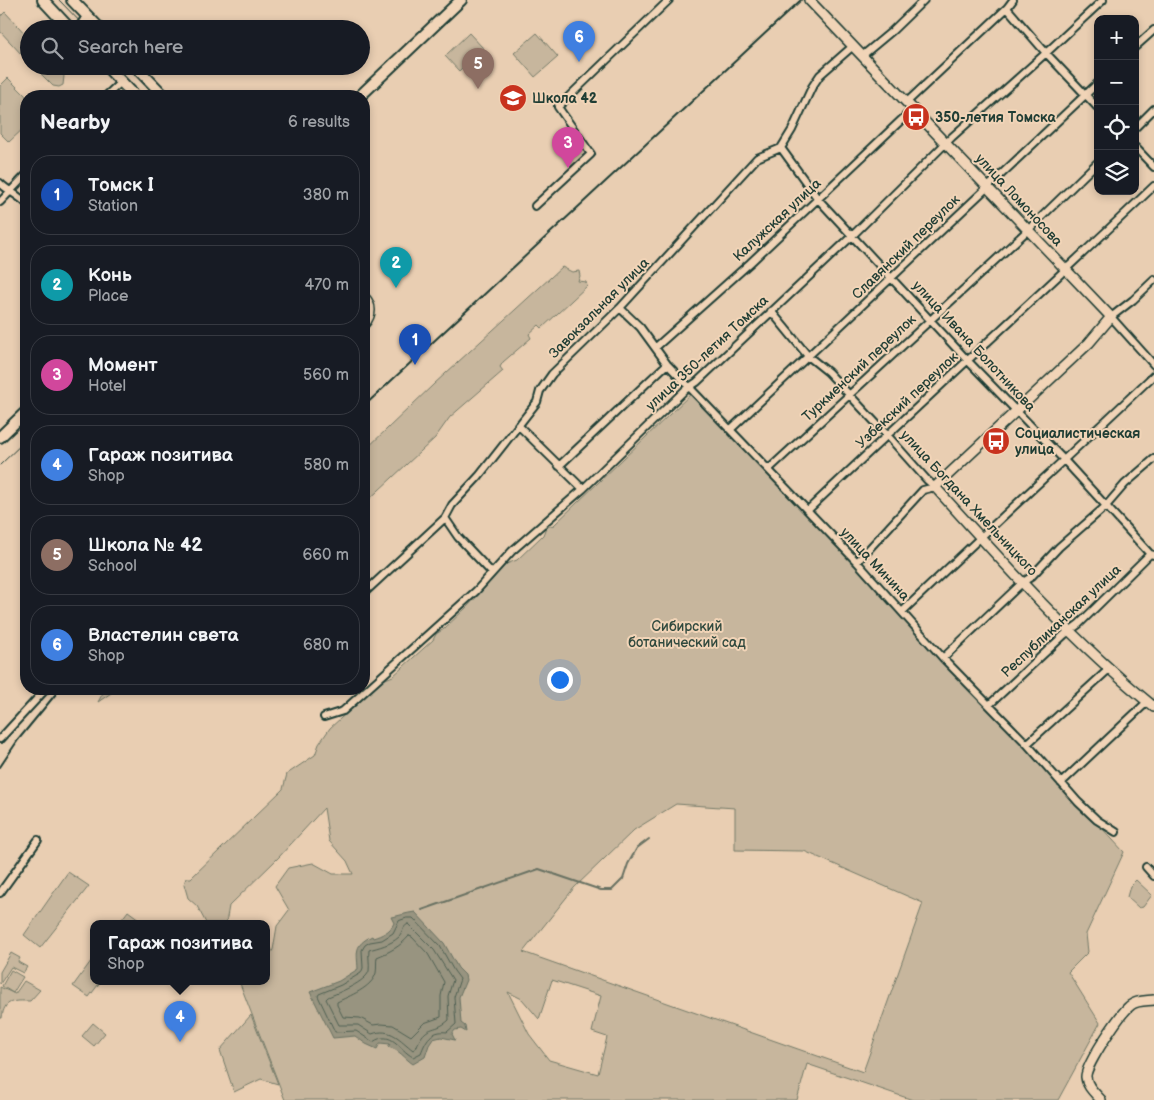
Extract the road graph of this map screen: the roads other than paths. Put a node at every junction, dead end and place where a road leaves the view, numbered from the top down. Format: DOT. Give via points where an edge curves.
graph roads {
  1 [pos="72,0"];
  2 [pos="461,0"];
  3 [pos="669,0"];
  4 [pos="809,0"];
  5 [pos="924,0"];
  6 [pos="1013,0"];
  7 [pos="1103,0"];
  8 [pos="49,2"];
  9 [pos="1007,8"];
  10 [pos="88,17"];
  11 [pos="63,20"];
  12 [pos="86,20"];
  13 [pos="91,20"];
  14 [pos="1154,30"];
  15 [pos="1139,43"];
  16 [pos="853,46"];
  17 [pos="1046,53"];
  18 [pos="862,56"];
  19 [pos="114,75"];
  20 [pos="144,75"];
  21 [pos="121,82"];
  22 [pos="1094,87"];
  23 [pos="112,90"];
  24 [pos="129,90"];
  25 [pos="158,90"];
  26 [pos="366,90"];
  27 [pos="1085,95"];
  28 [pos="910,105"];
  29 [pos="1095,105"];
  30 [pos="1154,109"];
  31 [pos="1139,124"];
  32 [pos="946,143"];
  33 [pos="781,148"];
  34 [pos="1138,150"];
  35 [pos="1094,166"];
  36 [pos="1154,167"];
  37 [pos="20,182"];
  38 [pos="0,183"];
  39 [pos="987,186"];
  40 [pos="1154,186"];
  41 [pos="10,192"];
  42 [pos="20,196"];
  43 [pos="818,199"];
  44 [pos="0,202"];
  45 [pos="535,206"];
  46 [pos="1028,230"];
  47 [pos="852,236"];
  48 [pos="1066,270"];
  49 [pos="892,277"];
  50 [pos="1154,280"];
  51 [pos="620,308"];
  52 [pos="771,311"];
  53 [pos="1111,317"];
  54 [pos="931,319"];
  55 [pos="656,347"];
  56 [pos="808,356"];
  57 [pos="968,361"];
  58 [pos="668,364"];
  59 [pos="1154,365"];
  60 [pos="1154,375"];
  61 [pos="690,386"];
  62 [pos="849,395"];
  63 [pos="1016,410"];
  64 [pos="20,418"];
  65 [pos="518,425"];
  66 [pos="731,429"];
  67 [pos="887,435"];
  68 [pos="0,437"];
  69 [pos="1154,459"];
  70 [pos="1064,460"];
  71 [pos="560,466"];
  72 [pos="769,469"];
  73 [pos="935,487"];
  74 [pos="583,489"];
  75 [pos="1106,506"];
  76 [pos="808,510"];
  77 [pos="445,518"];
  78 [pos="979,537"];
  79 [pos="1152,555"];
  80 [pos="857,562"];
  81 [pos="492,573"];
  82 [pos="1023,582"];
  83 [pos="370,587"];
  84 [pos="902,612"];
  85 [pos="1069,631"];
  86 [pos="943,658"];
  87 [pos="1109,669"];
  88 [pos="370,686"];
  89 [pos="40,695"];
  90 [pos="360,695"];
  91 [pos="1151,704"];
  92 [pos="989,705"];
  93 [pos="324,717"];
  94 [pos="0,739"];
  95 [pos="1027,744"];
  96 [pos="1061,783"];
  97 [pos="1116,832"];
  98 [pos="38,840"];
  99 [pos="1146,868"];
  100 [pos="1154,876"];
  101 [pos="0,893"];
  102 [pos="1154,1000"];
  103 [pos="1101,1100"];
  1 -- 10 [label="main road"];
  2 -- 26 [label="main road"];
  3 -- 45 [label="street" via="558,107 591,154"];
  4 -- 16 [label="street, улица Ломоносова"];
  5 -- 18 [label="street"];
  6 -- 9 [label="street, Калужская улица"];
  7 -- 17 [label="street, улица 350-летия Томска"];
  8 -- 11 [label="main road"];
  9 -- 17 [label="street"];
  9 -- 28 [label="street, Калужская улица"];
  10 -- 12 [label="main road"];
  10 -- 13 [label="main road"];
  14 -- 15 [label="street"];
  16 -- 18 [label="street, улица Ломоносова"];
  16 -- 33 [label="street" via="820,75"];
  17 -- 27 [label="street"];
  17 -- 32 [label="street, улица 350-летия Томска"];
  18 -- 28 [label="street, улица Ломоносова"];
  19 -- 21 [label="main road"];
  20 -- 25 [label="main road"];
  21 -- 23 [label="street"];
  21 -- 24 [label="main road"];
  22 -- 27 [label="street, Славянский переулок"];
  27 -- 29 [label="street"];
  27 -- 39 [label="street, Славянский переулок"];
  28 -- 32 [label="street, улица Ломоносова"];
  28 -- 43 [label="street, Калужская улица"];
  30 -- 31 [label="street"];
  32 -- 39 [label="street, улица Ломоносова"];
  32 -- 47 [label="street, улица 350-летия Томска"];
  33 -- 43 [label="street, улица Ивана Болотникова"];
  33 -- 51 [label="street, Завокзальная улица" via="757,158"];
  34 -- 36 [label="street"];
  35 -- 46 [label="street, Туркменский переулок"];
  37 -- 41 [label="street"];
  38 -- 41 [label="street"];
  39 -- 46 [label="street, улица Ломоносова"];
  39 -- 49 [label="street, Славянский переулок"];
  40 -- 48 [label="street, Узбекский переулок"];
  41 -- 42 [label="street"];
  41 -- 44 [label="street"];
  43 -- 47 [label="street, улица Ивана Болотникова"];
  43 -- 55 [label="street, Калужская улица"];
  46 -- 48 [label="street, улица Ломоносова"];
  46 -- 54 [label="street, Туркменский переулок"];
  47 -- 49 [label="street, улица Ивана Болотникова"];
  47 -- 52 [label="street, улица 350-летия Томска"];
  48 -- 53 [label="street, улица Ломоносова"];
  48 -- 57 [label="street, Узбекский переулок"];
  49 -- 54 [label="street, улица Ивана Болотникова"];
  49 -- 56 [label="street, Славянский переулок"];
  50 -- 53 [label="street"];
  51 -- 55 [label="street, улица Минина"];
  51 -- 65 [label="street, Завокзальная улица" via="552,374 540,391 537,402"];
  52 -- 56 [label="street, улица Богдана Хмельницкого"];
  52 -- 61 [label="street, улица 350-летия Томска"];
  53 -- 59 [label="street, улица Ломоносова"];
  53 -- 63 [label="street" via="1089,343"];
  54 -- 57 [label="street, улица Ивана Болотникова"];
  54 -- 62 [label="street, Туркменский переулок"];
  55 -- 58 [label="street, улица Минина"];
  56 -- 62 [label="street, улица Богдана Хмельницкого"];
  56 -- 66 [label="street, Славянский переулок"];
  57 -- 63 [label="street, улица Ивана Болотникова"];
  57 -- 67 [label="street, Узбекский переулок"];
  58 -- 61 [label="street, улица Минина"];
  58 -- 71 [label="street"];
  60 -- 70 [label="street"];
  61 -- 66 [label="street, улица Минина"];
  61 -- 74 [label="street, улица 350-летия Томска"];
  62 -- 67 [label="street, улица Богдана Хмельницкого"];
  62 -- 72 [label="street, Туркменский переулок"];
  63 -- 70 [label="street, улица Ивана Болотникова"];
  63 -- 73 [label="street"];
  64 -- 68 [label="main road"];
  65 -- 71 [label="street"];
  65 -- 77 [label="street, Завокзальная улица" via="452,505"];
  66 -- 72 [label="street, улица Минина"];
  67 -- 73 [label="street, улица Богдана Хмельницкого"];
  67 -- 76 [label="street, Узбекский переулок"];
  69 -- 75 [label="street"];
  70 -- 75 [label="street, улица Ивана Болотникова"];
  70 -- 78 [label="street"];
  71 -- 74 [label="street"];
  72 -- 76 [label="street, улица Минина"];
  73 -- 78 [label="street, улица Богдана Хмельницкого"];
  73 -- 80 [label="street" via="923,490"];
  74 -- 81 [label="street, улица 350-летия Томска" via="512,551"];
  75 -- 79 [label="street, улица Ивана Болотникова"];
  75 -- 82 [label="street"];
  76 -- 80 [label="street, улица Минина"];
  77 -- 81 [label="street"];
  77 -- 83 [label="street, Завокзальная улица"];
  78 -- 82 [label="street, улица Богдана Хмельницкого"];
  78 -- 84 [label="street"];
  79 -- 85 [label="street, Республиканская улица"];
  80 -- 84 [label="street, улица Минина"];
  81 -- 88 [label="street, улица 350-летия Томска"];
  82 -- 85 [label="street, улица Богдана Хмельницкого"];
  82 -- 86 [label="street"];
  84 -- 86 [label="street, улица Минина"];
  85 -- 87 [label="street, улица Богдана Хмельницкого"];
  85 -- 92 [label="street, Республиканская улица"];
  86 -- 92 [label="street, улица Минина"];
  87 -- 91 [label="street, улица Богдана Хмельницкого"];
  87 -- 95 [label="street"];
  89 -- 94 [label="street"];
  90 -- 93 [label="street, улица 350-летия Томска" via="342,711"];
  91 -- 96 [label="street"];
  92 -- 95 [label="street, улица Минина"];
  95 -- 96 [label="street, улица Минина"];
  96 -- 97 [label="street, улица Минина" via="1097,820"];
  98 -- 101 [label="street"];
  99 -- 100 [label="street"];
  102 -- 103 [label="street" via="1130,1006 1089,1065 1086,1081"];
}
